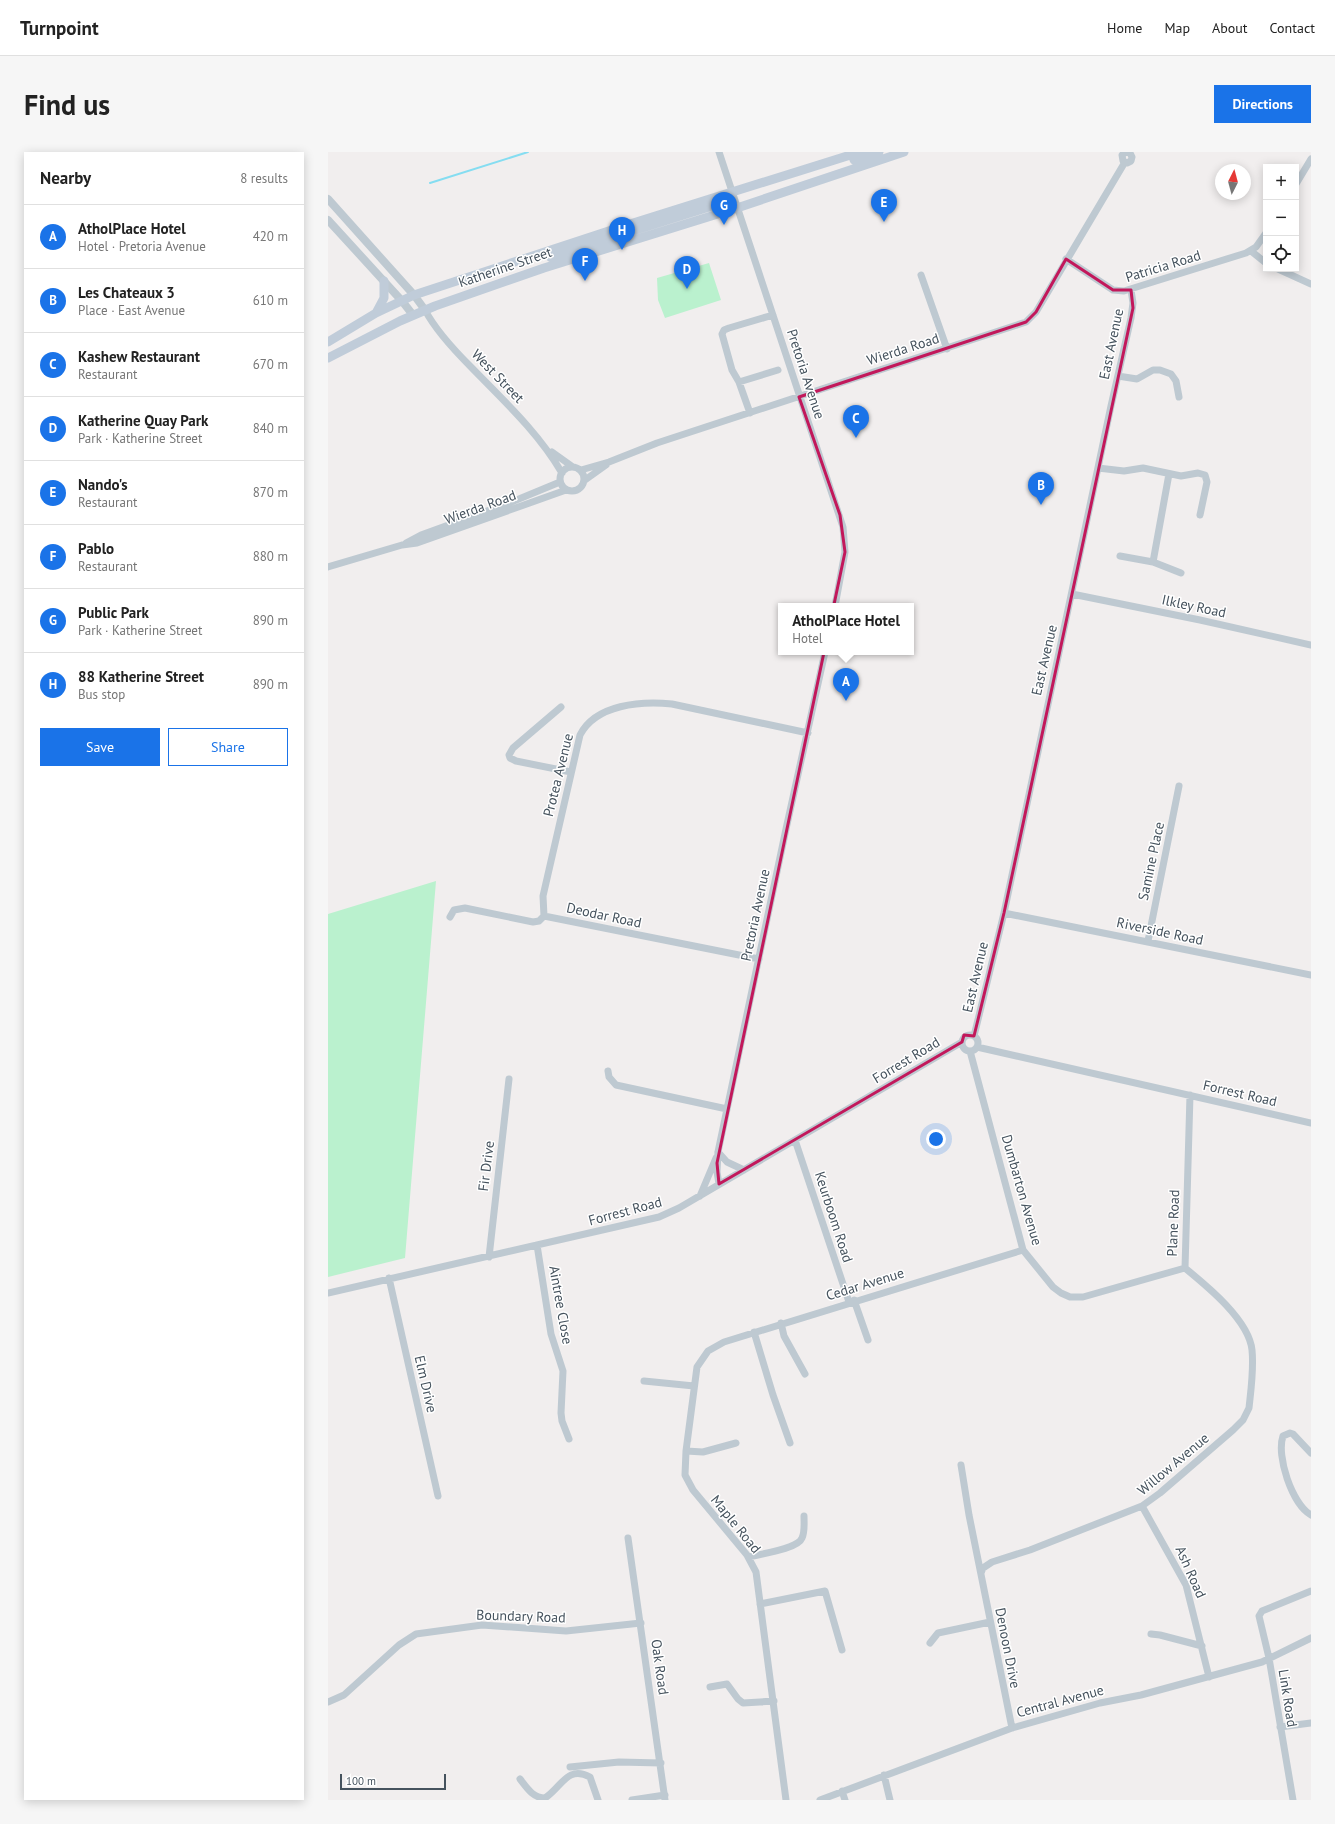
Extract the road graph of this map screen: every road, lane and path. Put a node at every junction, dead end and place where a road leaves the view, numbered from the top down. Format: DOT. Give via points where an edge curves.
graph roads {
  1 [pos="719,152"];
  2 [pos="860,152"];
  3 [pos="879,152"];
  4 [pos="904,152"];
  5 [pos="1129,153"];
  6 [pos="1311,159"];
  7 [pos="1299,179"];
  8 [pos="732,193"];
  9 [pos="328,199"];
  10 [pos="737,208"];
  11 [pos="328,220"];
  12 [pos="1264,236"];
  13 [pos="1251,251"];
  14 [pos="1066,259"];
  15 [pos="1263,261"];
  16 [pos="1285,272"];
  17 [pos="921,275"];
  18 [pos="384,281"];
  19 [pos="1311,284"];
  20 [pos="1131,290"];
  21 [pos="414,296"];
  22 [pos="402,301"];
  23 [pos="425,310"];
  24 [pos="376,313"];
  25 [pos="413,315"];
  26 [pos="773,315"];
  27 [pos="431,321"];
  28 [pos="328,342"];
  29 [pos="947,349"];
  30 [pos="328,358"];
  31 [pos="778,370"];
  32 [pos="1118,376"];
  33 [pos="739,382"];
  34 [pos="799,397"];
  35 [pos="1179,397"];
  36 [pos="750,413"];
  37 [pos="548,449"];
  38 [pos="609,462"];
  39 [pos="573,467"];
  40 [pos="1098,468"];
  41 [pos="580,470"];
  42 [pos="562,472"];
  43 [pos="1169,474"];
  44 [pos="585,480"];
  45 [pos="560,482"];
  46 [pos="566,490"];
  47 [pos="1200,515"];
  48 [pos="482,516"];
  49 [pos="1120,556"];
  50 [pos="1153,562"];
  51 [pos="328,567"];
  52 [pos="1181,573"];
  53 [pos="1072,594"];
  54 [pos="836,603"];
  55 [pos="1311,645"];
  56 [pos="824,655"];
  57 [pos="561,707"];
  58 [pos="808,733"];
  59 [pos="571,772"];
  60 [pos="1179,786"];
  61 [pos="1004,913"];
  62 [pos="544,916"];
  63 [pos="450,917"];
  64 [pos="1148,941"];
  65 [pos="758,959"];
  66 [pos="1311,975"];
  67 [pos="974,1036"];
  68 [pos="962,1042"];
  69 [pos="973,1049"];
  70 [pos="608,1071"];
  71 [pos="509,1079"];
  72 [pos="1190,1095"];
  73 [pos="727,1109"];
  74 [pos="1311,1123"];
  75 [pos="796,1140"];
  76 [pos="718,1152"];
  77 [pos="744,1170"];
  78 [pos="719,1184"];
  79 [pos="700,1196"];
  80 [pos="537,1245"];
  81 [pos="1023,1250"];
  82 [pos="489,1257"];
  83 [pos="1185,1268"];
  84 [pos="389,1278"];
  85 [pos="328,1293"];
  86 [pos="851,1301"];
  87 [pos="781,1323"];
  88 [pos="754,1332"];
  89 [pos="868,1340"];
  90 [pos="716,1345"];
  91 [pos="1252,1348"];
  92 [pos="805,1374"];
  93 [pos="644,1381"];
  94 [pos="694,1386"];
  95 [pos="569,1439"];
  96 [pos="736,1443"];
  97 [pos="790,1443"];
  98 [pos="686,1451"];
  99 [pos="1311,1453"];
  100 [pos="961,1465"];
  101 [pos="438,1496"];
  102 [pos="1142,1506"];
  103 [pos="1311,1514"];
  104 [pos="804,1516"];
  105 [pos="628,1538"];
  106 [pos="749,1557"];
  107 [pos="981,1572"];
  108 [pos="1311,1591"];
  109 [pos="760,1604"];
  110 [pos="990,1622"];
  111 [pos="641,1623"];
  112 [pos="1151,1634"];
  113 [pos="1311,1638"];
  114 [pos="930,1643"];
  115 [pos="1202,1646"];
  116 [pos="842,1650"];
  117 [pos="1269,1658"];
  118 [pos="1209,1677"];
  119 [pos="710,1687"];
  120 [pos="774,1701"];
  121 [pos="328,1702"];
  122 [pos="1311,1723"];
  123 [pos="1280,1727"];
  124 [pos="1012,1728"];
  125 [pos="661,1763"];
  126 [pos="570,1767"];
  127 [pos="884,1776"];
  128 [pos="520,1779"];
  129 [pos="842,1792"];
  130 [pos="665,1798"];
  131 [pos="598,1800"];
  132 [pos="632,1800"];
  133 [pos="786,1800"];
  134 [pos="820,1800"];
  135 [pos="845,1800"];
  136 [pos="890,1800"];
  137 [pos="1293,1800"];
  1 -- 8 [label="street, Pretoria Avenue"];
  2 -- 8 [label="main road, Katherine Street"];
  3 -- 8 [label="main road" via="757,191"];
  4 -- 10 [label="main road, Katherine Street"];
  5 -- 14 [label="street, Wierda Road" via="1131,161 1125,162"];
  6 -- 7 [label="street"];
  8 -- 10 [label="street, Pretoria Avenue"];
  8 -- 21 [label="main road, Katherine Street"];
  9 -- 21 [label="street, West Street"];
  10 -- 21 [label="main road" via="725,202 452,288"];
  10 -- 23 [label="main road, Katherine Street" via="544,268"];
  10 -- 26 [label="street, Pretoria Avenue"];
  11 -- 18 [label="street"];
  12 -- 13 [label="street"];
  13 -- 15 [label="street"];
  13 -- 20 [label="street, Patricia Road"];
  14 -- 20 [label="street, Patricia Road" via="1113,290"];
  14 -- 29 [label="street, Wierda Road" via="1029,320"];
  16 -- 19 [label="street"];
  17 -- 29 [label="street"];
  18 -- 22 [label="street"];
  18 -- 24 [label="main road" via="384,298"];
  20 -- 32 [label="street, East Avenue" via="1133,308"];
  21 -- 22 [label="main road, Katherine Street"];
  21 -- 23 [label="street, West Street"];
  22 -- 24 [label="main road, Katherine Street"];
  22 -- 25 [label="street"];
  23 -- 25 [label="main road, Katherine Street"];
  23 -- 27 [label="street, West Street"];
  24 -- 28 [label="main road, Katherine Street"];
  25 -- 27 [label="street"];
  25 -- 30 [label="main road, Katherine Street"];
  26 -- 33 [label="street" via="724,330 722,334 732,370"];
  26 -- 34 [label="street, Pretoria Avenue"];
  27 -- 37 [label="street, West Street" via="456,352"];
  29 -- 34 [label="street, Wierda Road"];
  31 -- 33 [label="street"];
  32 -- 35 [label="street" via="1137,379 1145,373 1160,370 1171,374 1176,381"];
  32 -- 40 [label="street, East Avenue"];
  33 -- 36 [label="street"];
  34 -- 36 [label="street, Wierda Road"];
  34 -- 54 [label="street, Pretoria Avenue" via="843,527 845,552"];
  36 -- 38 [label="street, Wierda Road" via="657,443"];
  37 -- 39 [label="street, West Street"];
  37 -- 42 [label="street, West Street"];
  38 -- 41 [label="street, Wierda Road"];
  38 -- 44 [label="street, Wierda Road"];
  39 -- 41 [label="street"];
  39 -- 42 [label="street"];
  40 -- 43 [label="street" via="1124,471 1143,468"];
  40 -- 53 [label="street, East Avenue"];
  41 -- 44 [label="street"];
  42 -- 45 [label="street"];
  43 -- 47 [label="street" via="1205,475 1207,482"];
  43 -- 50 [label="street"];
  44 -- 46 [label="street" via="579,490"];
  45 -- 46 [label="street"];
  45 -- 48 [label="street, Wierda Road"];
  46 -- 48 [label="street, Wierda Road"];
  48 -- 51 [label="street, Wierda Road" via="417,543"];
  49 -- 50 [label="street"];
  50 -- 52 [label="street"];
  53 -- 55 [label="street, Ilkley Road"];
  53 -- 61 [label="street, East Avenue"];
  56 -- 58 [label="street, Pretoria Avenue"];
  57 -- 59 [label="street" via="513,748 509,755 516,761"];
  58 -- 59 [label="street, Protea Avenue" via="672,704 633,704 602,714 586,726 580,735"];
  58 -- 65 [label="street, Pretoria Avenue"];
  59 -- 62 [label="street, Protea Avenue" via="543,896"];
  60 -- 64 [label="street, Samine Place"];
  61 -- 64 [label="street, Riverside Road"];
  61 -- 67 [label="street, East Avenue"];
  62 -- 63 [label="street, Deodar Road" via="539,921 530,921 465,908 454,910"];
  62 -- 65 [label="street, Deodar Road"];
  64 -- 66 [label="street, Riverside Road"];
  65 -- 73 [label="street, Pretoria Avenue"];
  67 -- 68 [label="street" via="965,1036"];
  67 -- 69 [label="street" via="978,1041"];
  68 -- 69 [label="street" via="964,1049"];
  68 -- 75 [label="street, Forrest Road"];
  69 -- 72 [label="street, Forrest Road"];
  69 -- 81 [label="street, Dumbarton Avenue"];
  70 -- 73 [label="street" via="609,1077 616,1084"];
  71 -- 82 [label="street, Fir Drive"];
  72 -- 74 [label="street, Forrest Road"];
  72 -- 83 [label="street, Plane Road"];
  73 -- 76 [label="street, Pretoria Avenue"];
  75 -- 77 [label="street, Forrest Road"];
  75 -- 86 [label="street, Keurboom Road"];
  76 -- 77 [label="street" via="727,1162"];
  76 -- 78 [label="street, Pretoria Avenue"];
  76 -- 79 [label="street"];
  77 -- 78 [label="street, Forrest Road"];
  78 -- 79 [label="street, Forrest Road"];
  79 -- 80 [label="street, Forrest Road" via="679,1208 641,1223"];
  80 -- 82 [label="street, Forrest Road"];
  80 -- 95 [label="street, Aintree Close" via="551,1334 563,1371 561,1413"];
  81 -- 83 [label="street, Dumbarton Avenue" via="1053,1287 1070,1297 1083,1297"];
  81 -- 86 [label="street, Cedar Avenue"];
  82 -- 84 [label="street, Forrest Road"];
  83 -- 91 [label="street, Plane Road" via="1236,1317 1247,1333"];
  84 -- 85 [label="street, Forrest Road"];
  84 -- 101 [label="street, Elm Drive"];
  86 -- 87 [label="street, Cedar Avenue"];
  86 -- 89 [label="street, Keurboom Road"];
  87 -- 88 [label="street, Cedar Avenue"];
  87 -- 92 [label="street" via="784,1336"];
  88 -- 90 [label="street, Cedar Avenue"];
  88 -- 97 [label="street"];
  90 -- 94 [label="street, Maple Road" via="700,1361"];
  91 -- 102 [label="street, Willow Avenue" via="1249,1408 1243,1420"];
  93 -- 94 [label="street"];
  94 -- 98 [label="street, Maple Road"];
  96 -- 98 [label="street" via="702,1452"];
  98 -- 106 [label="street, Maple Road" via="685,1468 689,1485"];
  99 -- 103 [label="street" via="1293,1434 1284,1436 1281,1448 1286,1477 1301,1505"];
  100 -- 107 [label="street, Denoon Drive"];
  102 -- 107 [label="street, Willow Avenue" via="1030,1550 992,1562"];
  102 -- 115 [label="street, Ash Road" via="1186,1585"];
  104 -- 106 [label="street" via="803,1536 798,1543"];
  105 -- 111 [label="street, Oak Road"];
  106 -- 109 [label="street, Maple Road" via="756,1572"];
  107 -- 110 [label="street, Denoon Drive"];
  108 -- 117 [label="street, Link Road" via="1262,1611 1259,1616"];
  109 -- 116 [label="street" via="825,1591"];
  109 -- 120 [label="street, Maple Road"];
  110 -- 114 [label="street" via="938,1633"];
  110 -- 124 [label="street, Denoon Drive"];
  111 -- 121 [label="street, Boundary Road" via="566,1631 482,1626 416,1634 409,1637 344,1695"];
  111 -- 125 [label="street, Oak Road"];
  112 -- 115 [label="street" via="1160,1634"];
  113 -- 117 [label="street, Central Avenue"];
  115 -- 118 [label="street, Ash Road"];
  117 -- 118 [label="street, Central Avenue"];
  117 -- 123 [label="street, Link Road"];
  118 -- 124 [label="street, Central Avenue" via="1100,1703"];
  119 -- 120 [label="street" via="727,1684 738,1699 747,1704"];
  120 -- 133 [label="street, Maple Road"];
  122 -- 123 [label="street"];
  123 -- 137 [label="street, Link Road"];
  124 -- 127 [label="street, Central Avenue"];
  125 -- 126 [label="street" via="618,1762"];
  125 -- 130 [label="street, Oak Road"];
  127 -- 129 [label="street, Central Avenue"];
  127 -- 136 [label="street"];
  128 -- 131 [label="street" via="533,1794 545,1798 568,1775 583,1773 590,1777"];
  129 -- 134 [label="street, Central Avenue"];
  129 -- 135 [label="street"];
  130 -- 132 [label="street"];
}
